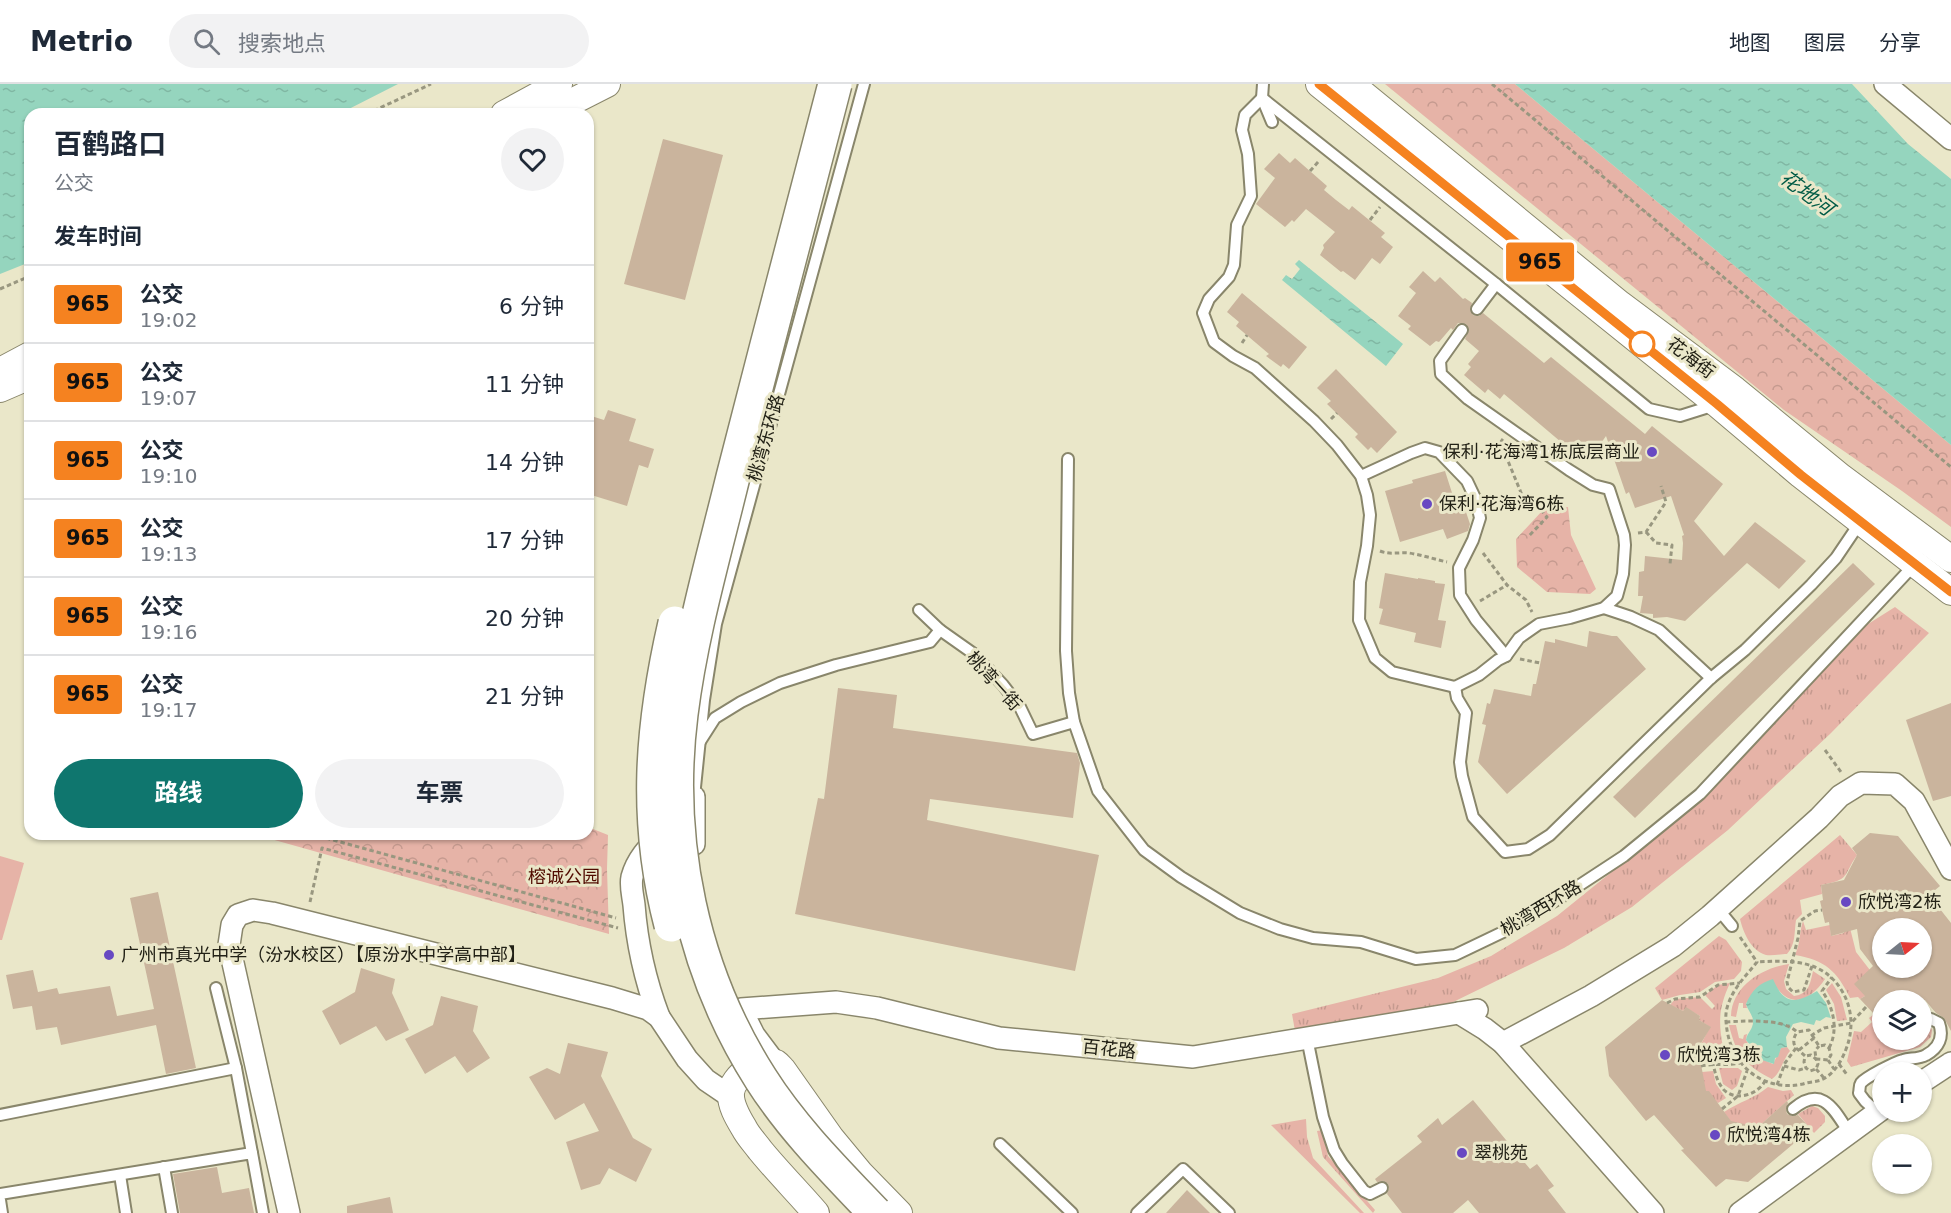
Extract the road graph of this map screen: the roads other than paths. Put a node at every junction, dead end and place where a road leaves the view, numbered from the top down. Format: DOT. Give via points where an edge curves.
graph roads {
  1 [pos="559,84"];
  2 [pos="607,84"];
  3 [pos="813,84"];
  4 [pos="835,84"];
  5 [pos="864,84"];
  6 [pos="1263,84"];
  7 [pos="1319,84"];
  8 [pos="1351,84"];
  9 [pos="1885,84"];
  10 [pos="1262,98"];
  11 [pos="515,108"];
  12 [pos="560,108"];
  13 [pos="1272,122"];
  14 [pos="1951,139"];
  15 [pos="1496,284"];
  16 [pos="1477,309"];
  17 [pos="1462,330"];
  18 [pos="24,358"];
  19 [pos="0,371"];
  20 [pos="24,379"];
  21 [pos="0,389"];
  22 [pos="1717,404"];
  23 [pos="1068,459"];
  24 [pos="1360,476"];
  25 [pos="1862,521"];
  26 [pos="1951,559"];
  27 [pos="1915,563"];
  28 [pos="1951,592"];
  29 [pos="1604,608"];
  30 [pos="919,610"];
  31 [pos="940,630"];
  32 [pos="1506,656"];
  33 [pos="1711,678"];
  34 [pos="1455,687"];
  35 [pos="1074,722"];
  36 [pos="699,743"];
  37 [pos="694,797"];
  38 [pos="1951,869"];
  39 [pos="633,892"];
  40 [pos="701,904"];
  41 [pos="1718,909"];
  42 [pos="1732,926"];
  43 [pos="216,988"];
  44 [pos="741,1009"];
  45 [pos="659,1017"];
  46 [pos="1935,1021"];
  47 [pos="1307,1038"];
  48 [pos="1503,1043"];
  49 [pos="1899,1062"];
  50 [pos="776,1063"];
  51 [pos="1951,1063"];
  52 [pos="236,1068"];
  53 [pos="1932,1075"];
  54 [pos="1872,1076"];
  55 [pos="1331,1092"];
  56 [pos="1319,1094"];
  57 [pos="731,1096"];
  58 [pos="1872,1105"];
  59 [pos="1793,1109"];
  60 [pos="1872,1111"];
  61 [pos="0,1115"];
  62 [pos="1850,1134"];
  63 [pos="1000,1144"];
  64 [pos="252,1153"];
  65 [pos="164,1167"];
  66 [pos="120,1175"];
  67 [pos="1382,1188"];
  68 [pos="0,1194"];
  69 [pos="0,1200"];
  70 [pos="2,1213"];
  71 [pos="126,1213"];
  72 [pos="172,1213"];
  73 [pos="263,1213"];
  74 [pos="289,1213"];
  75 [pos="816,1213"];
  76 [pos="846,1213"];
  77 [pos="875,1213"];
  78 [pos="899,1213"];
  79 [pos="1072,1213"];
  80 [pos="1137,1213"];
  81 [pos="1229,1213"];
  82 [pos="1653,1213"];
  83 [pos="1740,1213"];
  1 -- 11 [label="street"];
  2 -- 12 [label="street"];
  3 -- 76 [label="main road, bridge" via="679,603 656,723 653,795 660,876 671,924 705,1024 747,1098 772,1132"];
  4 -- 77 [label="main road, bridge" via="689,664 681,716 676,809 688,905 717,995 736,1035 795,1126"];
  5 -- 36 [label="lane, 桃湾东环路" via="716,624"];
  6 -- 10 [label="lane"];
  7 -- 22 [label="street, 花海街"];
  8 -- 26 [label="street, 花海街" via="1620,304"];
  9 -- 14 [label="street"];
  10 -- 13 [label="lane"];
  10 -- 15 [label="lane"];
  10 -- 24 [label="lane" via="1245,115 1242,130 1251,196 1237,225 1234,265 1203,313 1214,342 1255,368 1314,421"];
  15 -- 16 [label="lane"];
  15 -- 22 [label="lane" via="1649,408 1680,416"];
  17 -- 29 [label="lane" via="1440,361 1441,374 1468,399 1569,470 1609,489 1624,535 1623,574 1617,596"];
  18 -- 19 [label="street"];
  20 -- 21 [label="street"];
  22 -- 25 [label="street, 花海街"];
  23 -- 35 [label="lane" via="1066,651"];
  24 -- 32 [label="lane" via="1425,448 1439,452 1467,481 1480,518 1459,568 1460,595"];
  24 -- 34 [label="lane" via="1370,515 1359,620 1375,658 1392,672"];
  25 -- 27 [label="street, 花海街"];
  25 -- 33 [label="lane" via="1811,585"];
  27 -- 28 [label="street, 花海街"];
  27 -- 35 [label="lane, 桃湾西环路" via="1700,794 1624,856 1503,932 1455,955 1416,959 1361,942 1313,938 1280,929 1240,913 1181,877 1143,850 1098,791"];
  29 -- 32 [label="lane" via="1539,624 1519,638"];
  29 -- 33 [label="lane" via="1659,630"];
  30 -- 31 [label="lane, 桃湾一街"];
  31 -- 35 [label="lane, 桃湾一街" via="974,654 1003,686 1020,707 1033,734"];
  31 -- 36 [label="lane" via="930,642 780,683 715,718"];
  32 -- 34 [label="lane"];
  33 -- 34 [label="lane" via="1550,835 1528,849 1505,852 1473,817 1460,762 1466,713"];
  36 -- 37 [label="lane, 桃湾东环路"];
  37 -- 39 [label="street" via="668,830 645,850 632,879"];
  37 -- 40 [label="street" via="694,853"];
  38 -- 41 [label="street" via="1914,801 1895,784 1861,783 1840,796"];
  39 -- 40 [label="street" via="647,868 674,861 689,871"];
  39 -- 45 [label="street" via="648,988"];
  40 -- 44 [label="street" via="721,969"];
  41 -- 42 [label="lane"];
  41 -- 48 [label="street" via="1673,946"];
  43 -- 52 [label="lane"];
  44 -- 47 [label="street, 百花路" via="836,1002 999,1038 1193,1057"];
  44 -- 50 [label="street" via="754,1035"];
  45 -- 57 [label="street" via="706,1080"];
  45 -- 74 [label="street" via="648,1008 612,998 306,921 253,910 238,915 229,945"];
  46 -- 49 [label="lane" via="1942,1031 1941,1041 1926,1055"];
  47 -- 48 [label="street, 百花路" via="1468,1012"];
  47 -- 56 [label="lane"];
  48 -- 82 [label="street"];
  50 -- 57 [label="street" via="752,1066 740,1074"];
  50 -- 78 [label="street" via="831,1138"];
  51 -- 53 [label="street"];
  52 -- 61 [label="lane"];
  52 -- 64 [label="lane"];
  54 -- 58 [label="lane" via="1861,1083 1859,1093"];
  55 -- 56 [label="lane"];
  56 -- 67 [label="lane" via="1323,1117 1342,1164 1364,1191 1370,1194"];
  57 -- 75 [label="street" via="745,1132"];
  59 -- 62 [label="lane" via="1817,1098 1830,1104"];
  60 -- 62 [label="street"];
  62 -- 83 [label="street"];
  63 -- 79 [label="lane"];
  64 -- 65 [label="lane"];
  64 -- 73 [label="lane"];
  65 -- 66 [label="lane"];
  65 -- 72 [label="lane"];
  66 -- 68 [label="lane"];
  66 -- 71 [label="lane"];
  69 -- 70 [label="lane"];
  80 -- 81 [label="lane" via="1183,1169"];
}
